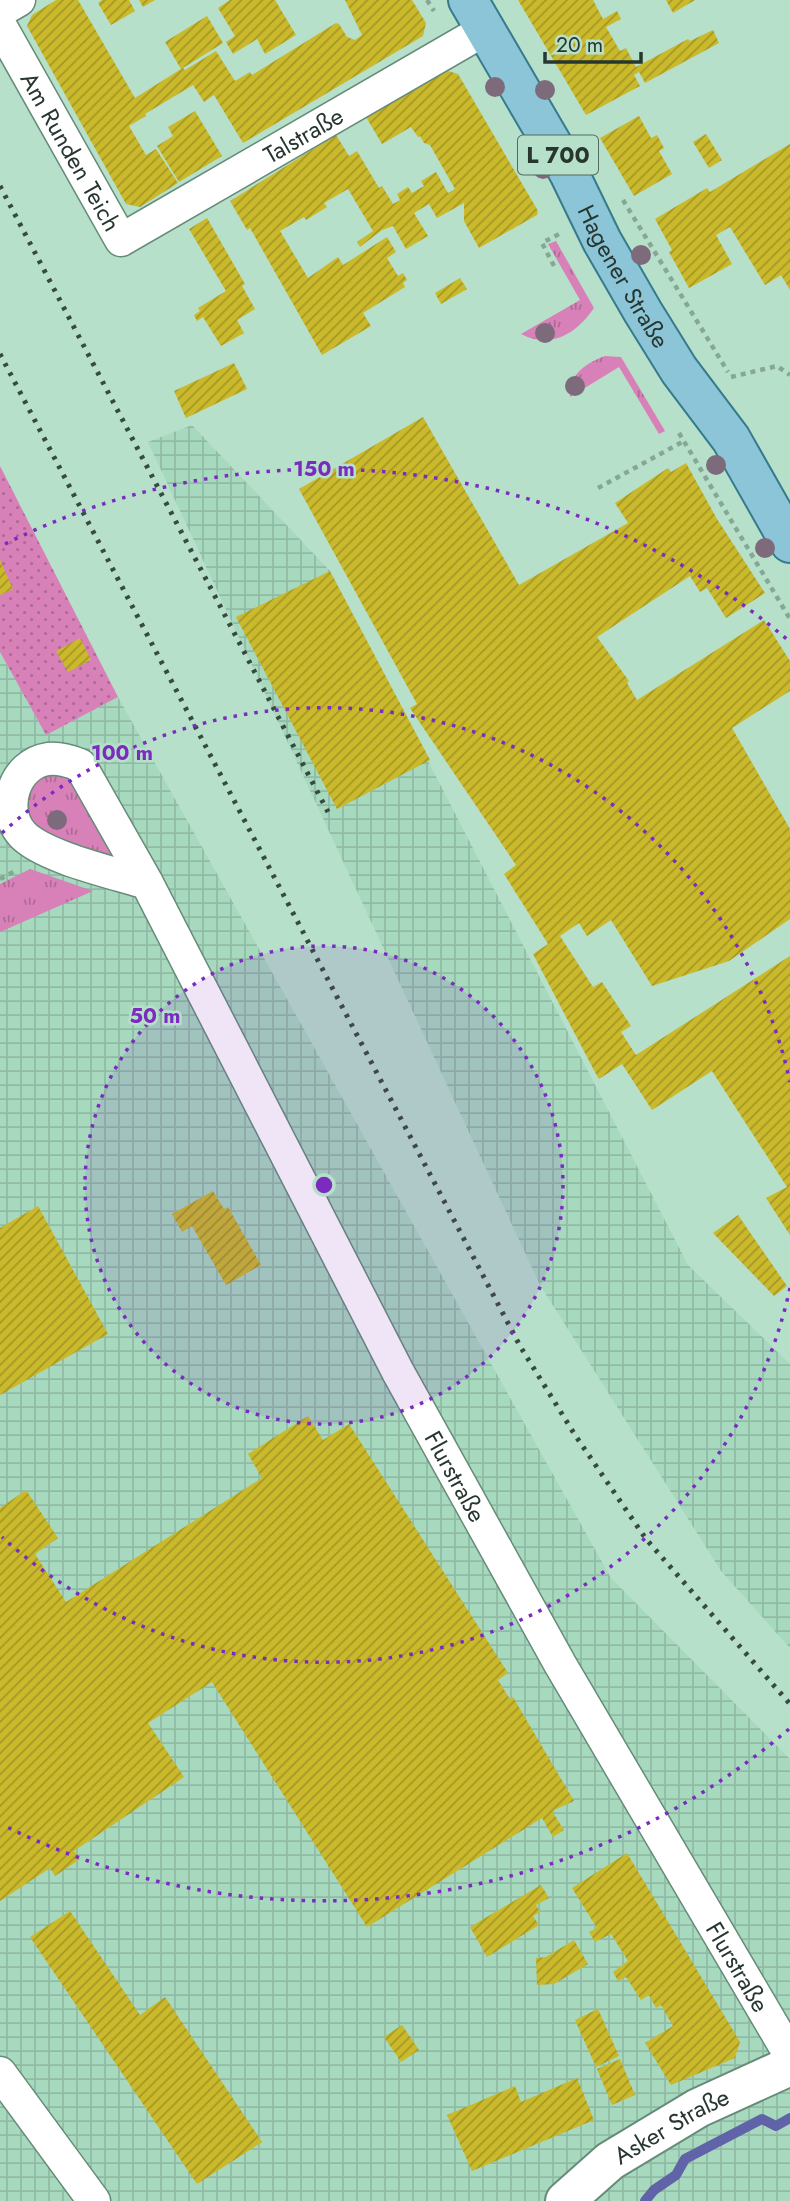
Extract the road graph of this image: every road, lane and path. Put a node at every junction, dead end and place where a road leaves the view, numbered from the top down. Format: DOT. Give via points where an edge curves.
graph roads {
  1 [pos="19,0"];
  2 [pos="0,12"];
  3 [pos="477,15"];
  4 [pos="0,25"];
  5 [pos="619,195"];
  6 [pos="553,237"];
  7 [pos="121,240"];
  8 [pos="554,266"];
  9 [pos="790,375"];
  10 [pos="731,377"];
  11 [pos="737,388"];
  12 [pos="684,441"];
  13 [pos="598,488"];
  14 [pos="790,543"];
  15 [pos="147,883"];
  16 [pos="790,2055"];
  17 [pos="790,2066"];
  18 [pos="0,2073"];
  19 [pos="94,2201"];
  20 [pos="565,2201"];
  1 -- 2 [label="street"];
  3 -- 7 [label="street, Talstraße"];
  3 -- 14 [label="main road, Hagener Straße / L 700" via="643,312 731,439"];
  4 -- 7 [label="street, Am Runden Teich"];
  5 -- 10 [label="path"];
  6 -- 8 [label="path" via="542,243"];
  9 -- 10 [label="path" via="776,366"];
  10 -- 11 [label="path"];
  12 -- 13 [label="path"];
  15 -- 15 [label="street, Flurstraße" via="80,765 47,759 21,774 11,793 12,816 31,842"];
  15 -- 16 [label="street, Flurstraße" via="404,1384 560,1664"];
  17 -- 20 [label="street, Asker Straße" via="698,2108 621,2154"];
  18 -- 19 [label="street"];
}
